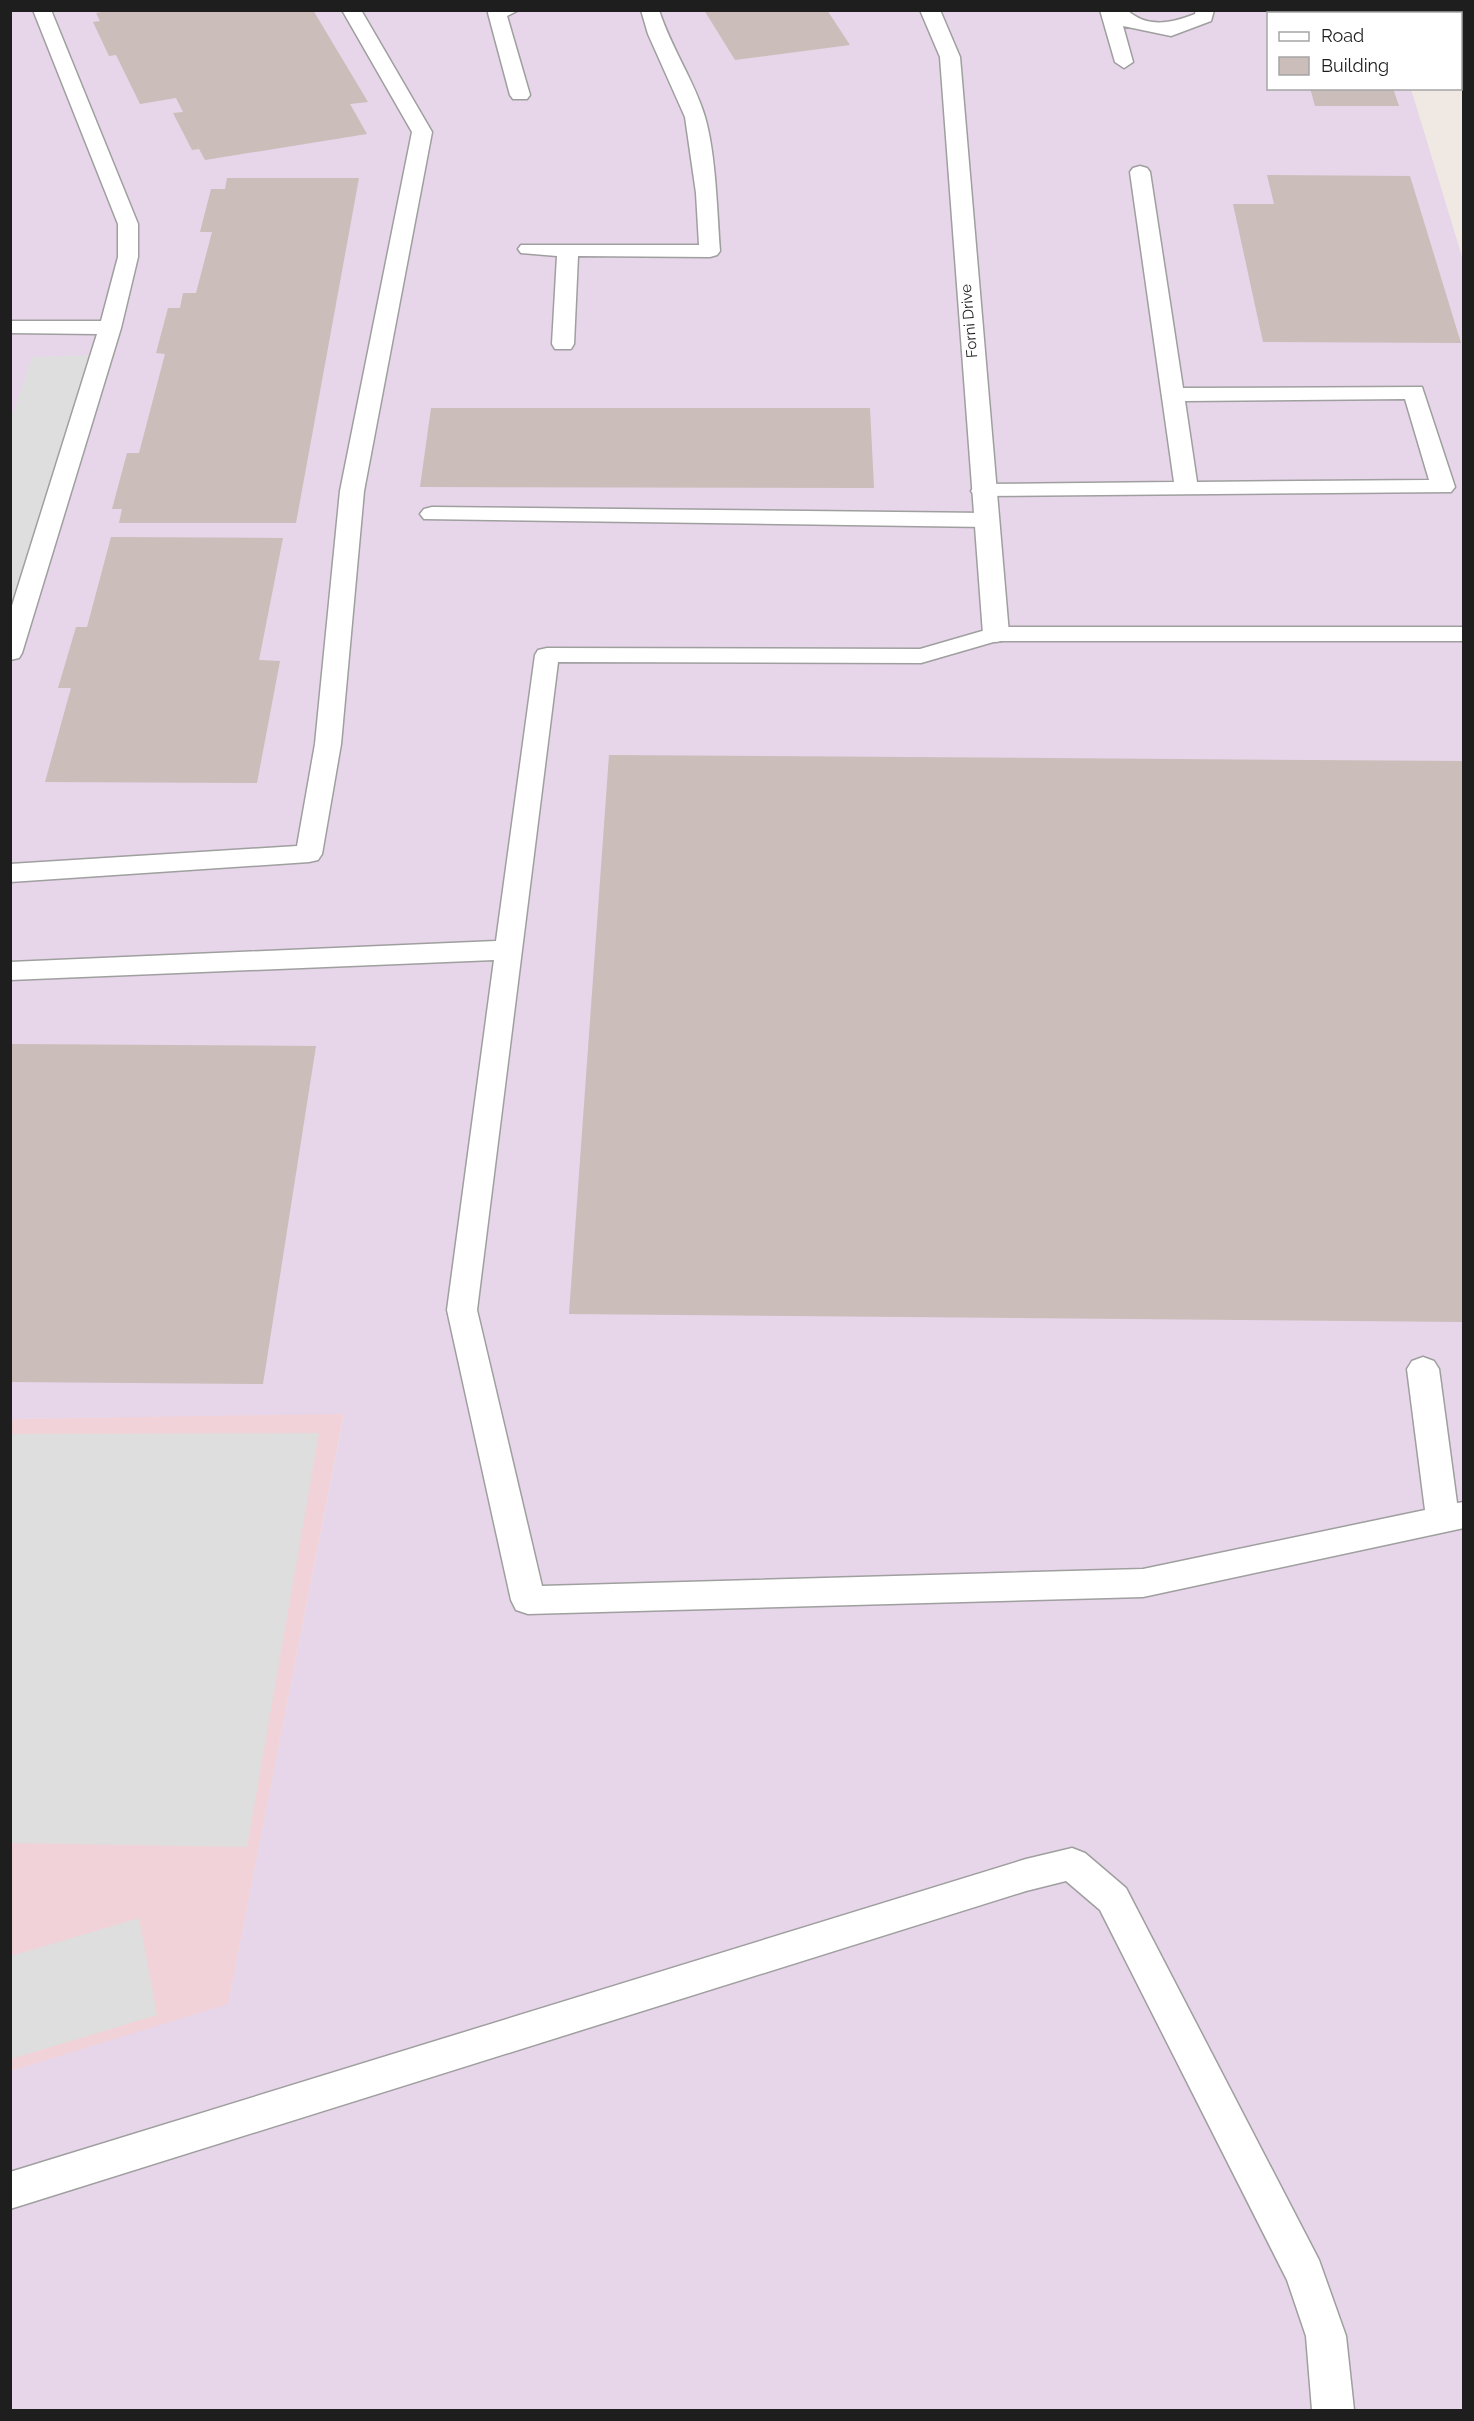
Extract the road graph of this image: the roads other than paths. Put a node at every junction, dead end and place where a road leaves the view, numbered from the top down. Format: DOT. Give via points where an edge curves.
graph roads {
  1 [pos="42,10"];
  2 [pos="351,10"];
  3 [pos="510,10"];
  4 [pos="650,10"];
  5 [pos="930,10"];
  6 [pos="1109,10"];
  7 [pos="1115,10"];
  8 [pos="1205,10"];
  9 [pos="1124,62"];
  10 [pos="520,95"];
  11 [pos="1140,172"];
  12 [pos="528,249"];
  13 [pos="568,250"];
  14 [pos="10,327"];
  15 [pos="110,328"];
  16 [pos="563,344"];
  17 [pos="1173,395"];
  18 [pos="1186,489"];
  19 [pos="983,491"];
  20 [pos="432,514"];
  21 [pos="986,520"];
  22 [pos="996,634"];
  23 [pos="1464,634"];
  24 [pos="10,653"];
  25 [pos="10,873"];
  26 [pos="509,950"];
  27 [pos="10,971"];
  28 [pos="1423,1369"];
  29 [pos="1453,1517"];
  30 [pos="10,2191"];
  31 [pos="1333,2410"];
  1 -- 15 [label="lane" via="128,224 128,257"];
  2 -- 25 [label="lane" via="422,132 352,491 328,744 309,854"];
  3 -- 10 [label="lane" via="496,13"];
  4 -- 13 [label="lane" via="695,117 710,251"];
  5 -- 19 [label="street, Forni Drive" via="950,57"];
  6 -- 9 [label="lane"];
  7 -- 8 [label="lane" via="1129,22 1171,30 1204,17"];
  11 -- 17 [label="lane"];
  12 -- 13 [label="lane"];
  13 -- 16 [label="lane"];
  14 -- 15 [label="lane"];
  15 -- 24 [label="lane"];
  17 -- 18 [label="lane"];
  17 -- 18 [label="lane" via="1414,392 1443,487"];
  18 -- 19 [label="lane"];
  19 -- 21 [label="street, Forni Drive"];
  20 -- 21 [label="lane"];
  21 -- 22 [label="street, Forni Drive"];
  22 -- 23 [label="lane"];
  22 -- 26 [label="lane" via="921,656 547,655"];
  26 -- 27 [label="lane"];
  26 -- 29 [label="lane" via="462,1310 528,1600 1143,1583"];
  28 -- 29 [label="lane"];
  30 -- 31 [label="lane" via="1026,1875 1072,1864 1113,1899 1305,2274 1326,2336"];
}
